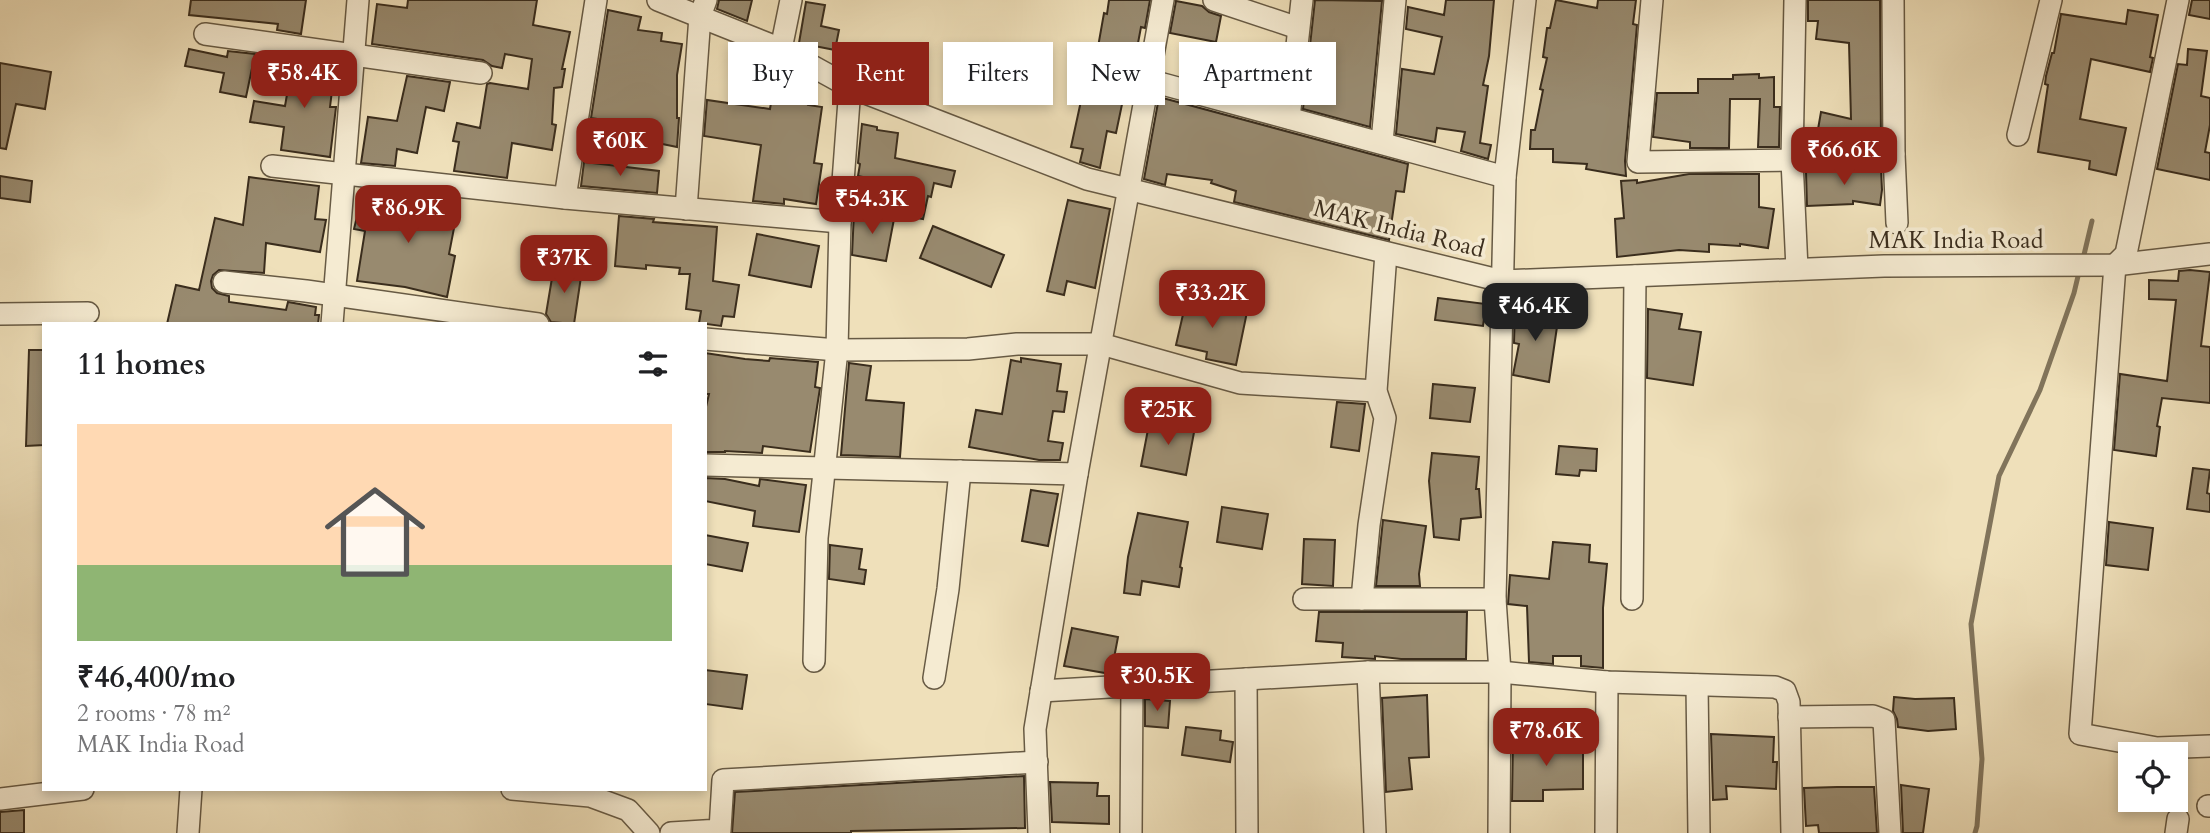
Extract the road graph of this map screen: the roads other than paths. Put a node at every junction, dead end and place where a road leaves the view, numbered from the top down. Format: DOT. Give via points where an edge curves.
graph roads {
  1 [pos="358,0"];
  2 [pos="596,0"];
  3 [pos="658,0"];
  4 [pos="791,0"];
  5 [pos="1163,0"];
  6 [pos="1214,0"];
  7 [pos="1302,0"];
  8 [pos="1395,0"];
  9 [pos="1525,0"];
  10 [pos="1652,0"];
  11 [pos="1795,0"];
  12 [pos="1893,0"];
  13 [pos="2050,0"];
  14 [pos="2178,0"];
  15 [pos="703,8"];
  16 [pos="1298,28"];
  17 [pos="205,34"];
  18 [pos="768,42"];
  19 [pos="782,42"];
  20 [pos="1155,42"];
  21 [pos="354,55"];
  22 [pos="481,73"];
  23 [pos="1165,85"];
  24 [pos="849,105"];
  25 [pos="896,105"];
  26 [pos="1144,105"];
  27 [pos="1289,118"];
  28 [pos="2018,135"];
  29 [pos="1382,142"];
  30 [pos="1894,154"];
  31 [pos="1792,160"];
  32 [pos="272,166"];
  33 [pos="344,173"];
  34 [pos="1505,177"];
  35 [pos="1130,190"];
  36 [pos="565,198"];
  37 [pos="686,209"];
  38 [pos="840,222"];
  39 [pos="1898,223"];
  40 [pos="1386,253"];
  41 [pos="2210,254"];
  42 [pos="2115,265"];
  43 [pos="1797,269"];
  44 [pos="1635,276"];
  45 [pos="1502,281"];
  46 [pos="224,282"];
  47 [pos="334,295"];
  48 [pos="88,313"];
  49 [pos="0,314"];
  50 [pos="332,322"];
  51 [pos="524,322"];
  52 [pos="707,339"];
  53 [pos="1101,344"];
  54 [pos="837,350"];
  55 [pos="1376,390"];
  56 [pos="707,465"];
  57 [pos="825,469"];
  58 [pos="960,471"];
  59 [pos="1077,474"];
  60 [pos="1304,599"];
  61 [pos="1362,599"];
  62 [pos="1495,599"];
  63 [pos="1632,599"];
  64 [pos="814,661"];
  65 [pos="1368,672"];
  66 [pos="1500,672"];
  67 [pos="934,678"];
  68 [pos="1246,679"];
  69 [pos="1607,682"];
  70 [pos="1697,685"];
  71 [pos="1132,686"];
  72 [pos="1041,691"];
  73 [pos="1789,717"];
  74 [pos="2210,746"];
  75 [pos="1037,762"];
  76 [pos="66,791"];
  77 [pos="191,791"];
  78 [pos="534,791"];
  79 [pos="0,799"];
  80 [pos="631,799"];
  81 [pos="647,832"];
  82 [pos="188,833"];
  83 [pos="671,833"];
  84 [pos="1039,833"];
  85 [pos="1130,833"];
  86 [pos="1247,833"];
  87 [pos="1375,833"];
  88 [pos="1499,833"];
  89 [pos="1606,833"];
  90 [pos="1699,833"];
  91 [pos="1792,833"];
  92 [pos="1891,833"];
  1 -- 21 [label="street"];
  2 -- 36 [label="street"];
  3 -- 15 [label="street, MAK India Road"];
  4 -- 19 [label="street"];
  5 -- 20 [label="street"];
  6 -- 16 [label="street"];
  7 -- 16 [label="street"];
  8 -- 29 [label="street"];
  9 -- 34 [label="street"];
  10 -- 31 [label="street" via="1638,162"];
  11 -- 31 [label="street"];
  12 -- 30 [label="street"];
  13 -- 28 [label="street"];
  14 -- 42 [label="street" via="2126,254"];
  15 -- 18 [label="street, MAK India Road"];
  15 -- 37 [label="street"];
  16 -- 27 [label="street"];
  17 -- 21 [label="street"];
  21 -- 22 [label="street"];
  21 -- 33 [label="street"];
  23 -- 27 [label="street"];
  24 -- 38 [label="street"];
  25 -- 35 [label="street, MAK India Road" via="1087,180"];
  26 -- 35 [label="street"];
  27 -- 29 [label="street"];
  29 -- 34 [label="street"];
  30 -- 31 [label="street"];
  30 -- 39 [label="street"];
  31 -- 43 [label="street"];
  32 -- 33 [label="street"];
  33 -- 36 [label="street"];
  33 -- 47 [label="street"];
  34 -- 45 [label="street"];
  35 -- 40 [label="street, MAK India Road"];
  35 -- 53 [label="street"];
  36 -- 37 [label="street"];
  37 -- 38 [label="street"];
  38 -- 54 [label="street"];
  40 -- 45 [label="street, MAK India Road"];
  40 -- 55 [label="street"];
  41 -- 42 [label="street, MAK India Road"];
  42 -- 43 [label="street, MAK India Road"];
  42 -- 74 [label="street" via="2080,734 2157,748"];
  43 -- 44 [label="street, MAK India Road"];
  44 -- 45 [label="street, MAK India Road"];
  44 -- 63 [label="street"];
  45 -- 62 [label="street"];
  46 -- 47 [label="street"];
  47 -- 50 [label="street"];
  47 -- 51 [label="street"];
  48 -- 49 [label="street"];
  52 -- 54 [label="street"];
  53 -- 54 [label="street"];
  53 -- 55 [label="street" via="1240,383"];
  53 -- 59 [label="street"];
  54 -- 57 [label="street"];
  55 -- 61 [label="street" via="1385,418"];
  56 -- 57 [label="street"];
  57 -- 58 [label="street"];
  57 -- 64 [label="street" via="817,538"];
  58 -- 59 [label="street"];
  58 -- 67 [label="street"];
  59 -- 72 [label="street"];
  60 -- 61 [label="street"];
  61 -- 62 [label="street"];
  62 -- 66 [label="street"];
  65 -- 66 [label="street"];
  65 -- 68 [label="street"];
  65 -- 87 [label="street"];
  66 -- 69 [label="street"];
  66 -- 88 [label="street"];
  68 -- 71 [label="street"];
  68 -- 86 [label="street"];
  69 -- 70 [label="street"];
  69 -- 89 [label="street"];
  70 -- 73 [label="street" via="1775,687 1785,691"];
  70 -- 90 [label="street"];
  71 -- 72 [label="street"];
  71 -- 85 [label="street"];
  72 -- 75 [label="street" via="1035,729"];
  73 -- 91 [label="street"];
  73 -- 92 [label="street" via="1873,716 1884,720"];
  75 -- 83 [label="street" via="723,780 720,830"];
  75 -- 84 [label="street"];
  76 -- 79 [label="street"];
  77 -- 82 [label="street"];
  78 -- 80 [label="street"];
  80 -- 81 [label="street"];
}
